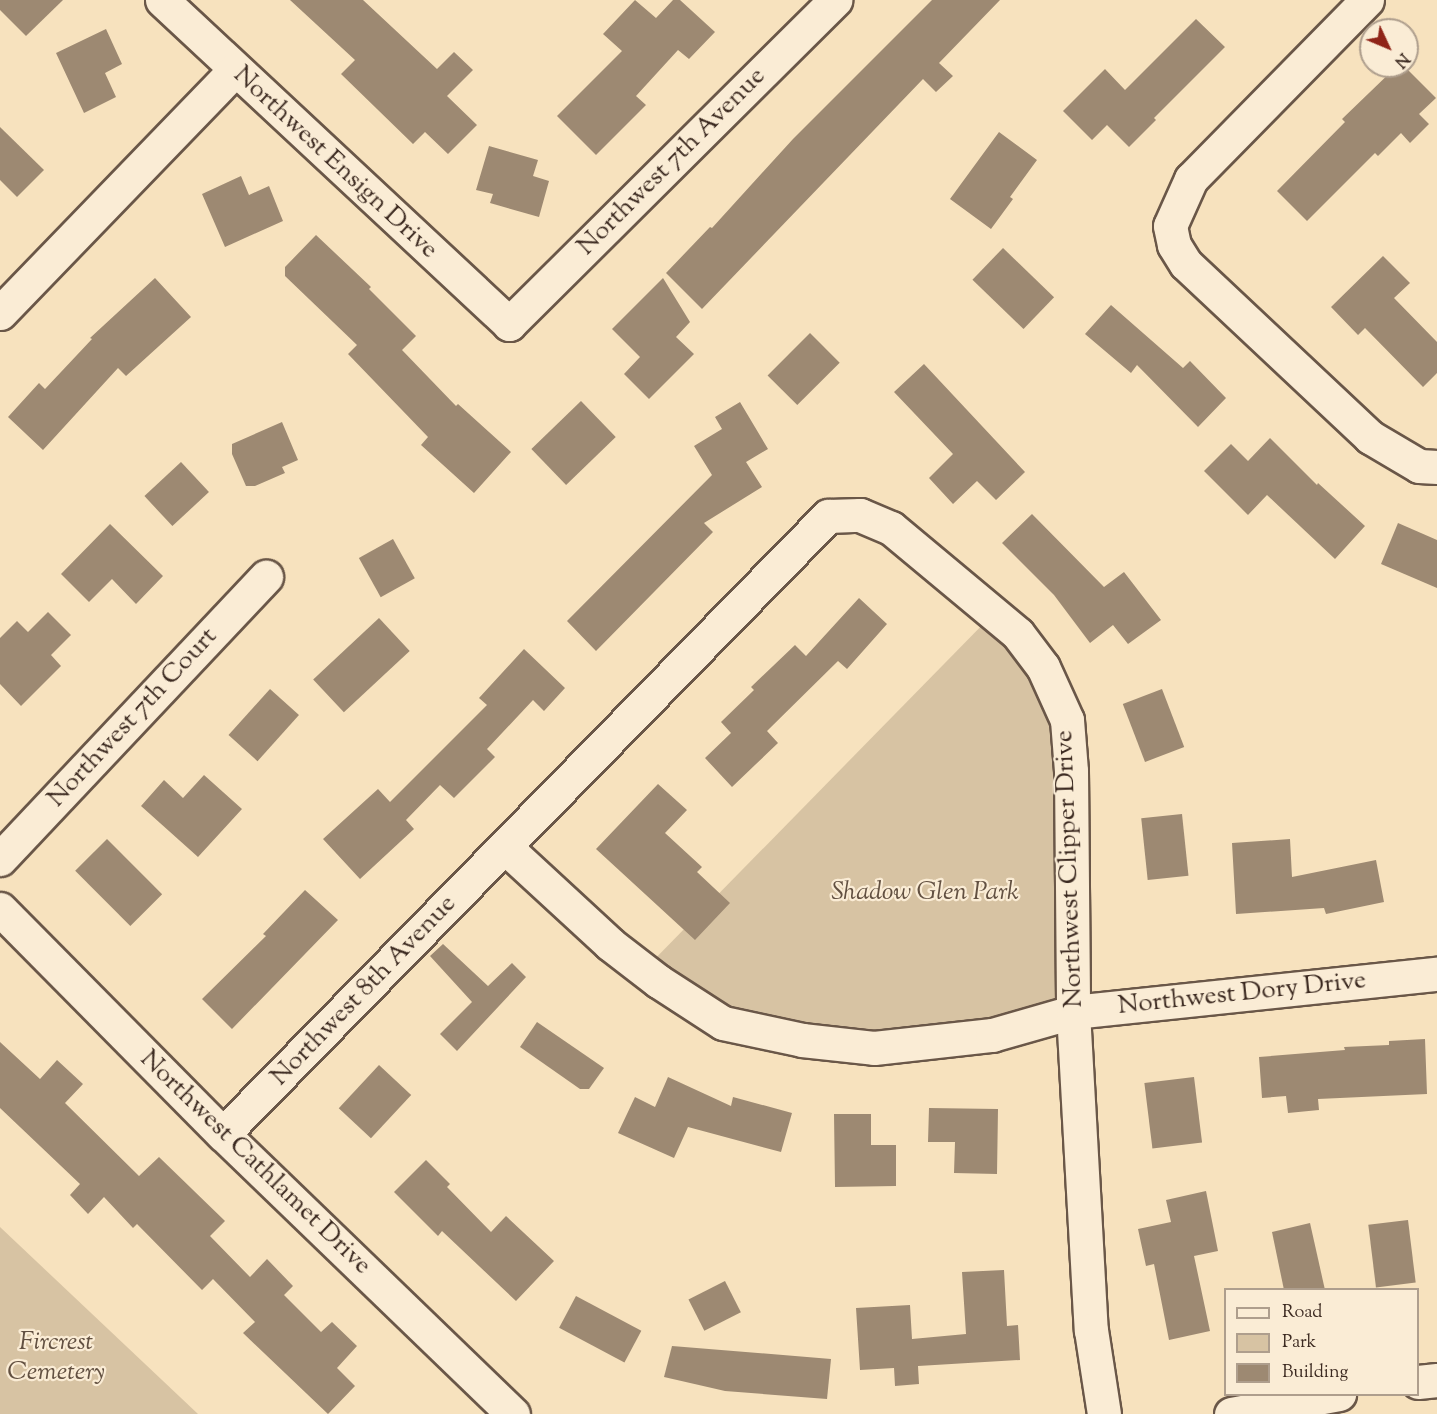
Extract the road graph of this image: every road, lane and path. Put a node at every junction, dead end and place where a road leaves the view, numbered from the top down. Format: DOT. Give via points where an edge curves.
graph roads {
  1 [pos="162,0"];
  2 [pos="835,0"];
  3 [pos="1367,0"];
  4 [pos="235,70"];
  5 [pos="0,313"];
  6 [pos="509,324"];
  7 [pos="1437,467"];
  8 [pos="266,577"];
  9 [pos="505,848"];
  10 [pos="0,859"];
  11 [pos="0,909"];
  12 [pos="1437,974"];
  13 [pos="1073,1012"];
  14 [pos="223,1134"];
  15 [pos="1437,1380"];
  16 [pos="1419,1382"];
  17 [pos="1333,1396"];
  18 [pos="513,1414"];
  19 [pos="1104,1414"];
  20 [pos="1231,1414"];
  1 -- 4 [label="street, Northwest Ensign Drive"];
  2 -- 6 [label="street, Northwest 7th Avenue"];
  3 -- 7 [label="street" via="1191,179 1170,226 1174,245 1186,264 1370,437 1419,466"];
  4 -- 5 [label="street"];
  4 -- 6 [label="street, Northwest Ensign Drive"];
  8 -- 10 [label="street, Northwest 7th Court"];
  9 -- 13 [label="street, Northwest Dory Drive" via="610,944 723,1023 801,1040 874,1048 992,1035"];
  9 -- 13 [label="street, Northwest Clipper Drive" via="828,516 860,515 891,528 1018,634 1043,667 1067,720"];
  9 -- 14 [label="street, Northwest 8th Avenue"];
  11 -- 14 [label="street, Northwest Cathlamet Drive"];
  12 -- 13 [label="street, Northwest Dory Drive"];
  13 -- 19 [label="street, Northwest Clipper Drive" via="1092,1330"];
  14 -- 18 [label="street, Northwest Cathlamet Drive"];
  15 -- 16 [label="street"];
  17 -- 20 [label="street"];
}
